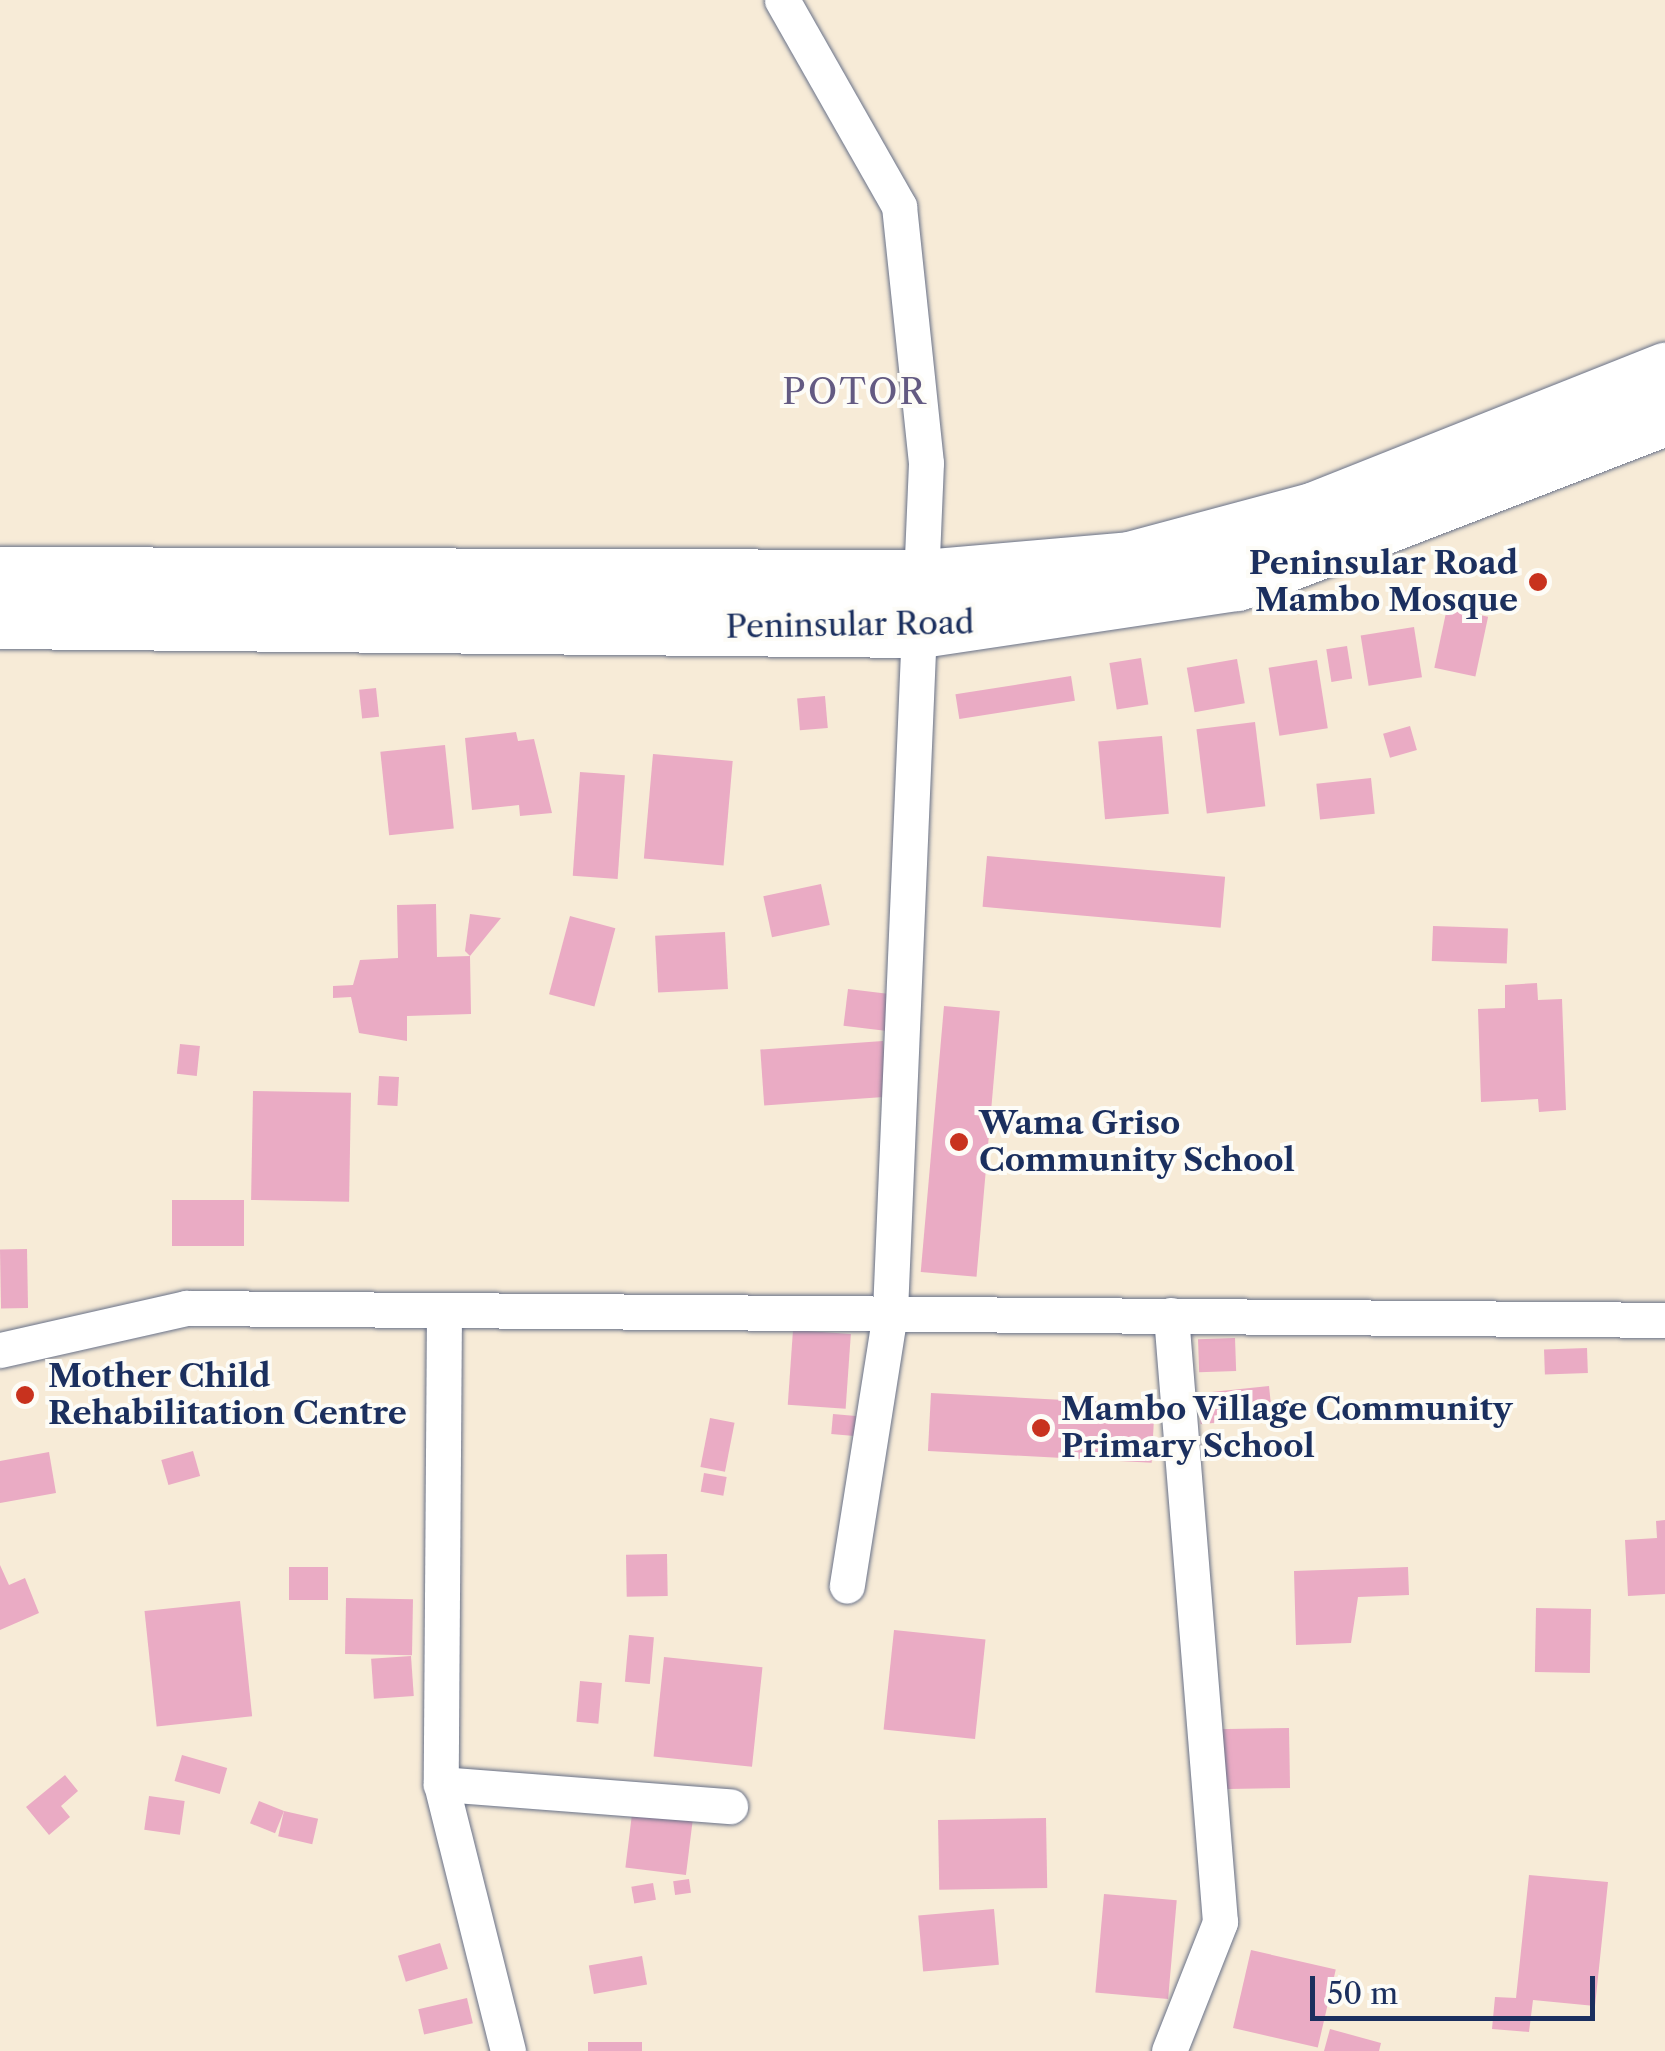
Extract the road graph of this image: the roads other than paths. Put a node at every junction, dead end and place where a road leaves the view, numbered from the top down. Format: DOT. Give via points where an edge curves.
graph roads {
  1 [pos="782,0"];
  2 [pos="1665,370"];
  3 [pos="1665,418"];
  4 [pos="924,577"];
  5 [pos="4,610"];
  6 [pos="921,630"];
  7 [pos="444,1310"];
  8 [pos="890,1313"];
  9 [pos="1172,1315"];
  10 [pos="1665,1320"];
  11 [pos="0,1350"];
  12 [pos="847,1586"];
  13 [pos="441,1784"];
  14 [pos="730,1806"];
  15 [pos="508,2051"];
  16 [pos="1168,2051"];
  1 -- 4 [label="street" via="899,206 926,463"];
  2 -- 4 [label="main road, Peninsular Road" via="1315,509 1129,559"];
  3 -- 6 [label="main road, Peninsular Road" via="1237,583"];
  4 -- 5 [label="main road, Peninsular Road"];
  4 -- 6 [label="street"];
  5 -- 6 [label="main road, Peninsular Road"];
  6 -- 8 [label="street"];
  7 -- 8 [label="street"];
  7 -- 11 [label="street" via="186,1308"];
  7 -- 13 [label="street"];
  8 -- 9 [label="street"];
  8 -- 12 [label="street"];
  9 -- 10 [label="street"];
  9 -- 16 [label="street" via="1220,1922"];
  13 -- 14 [label="street"];
  13 -- 15 [label="street"];
}
